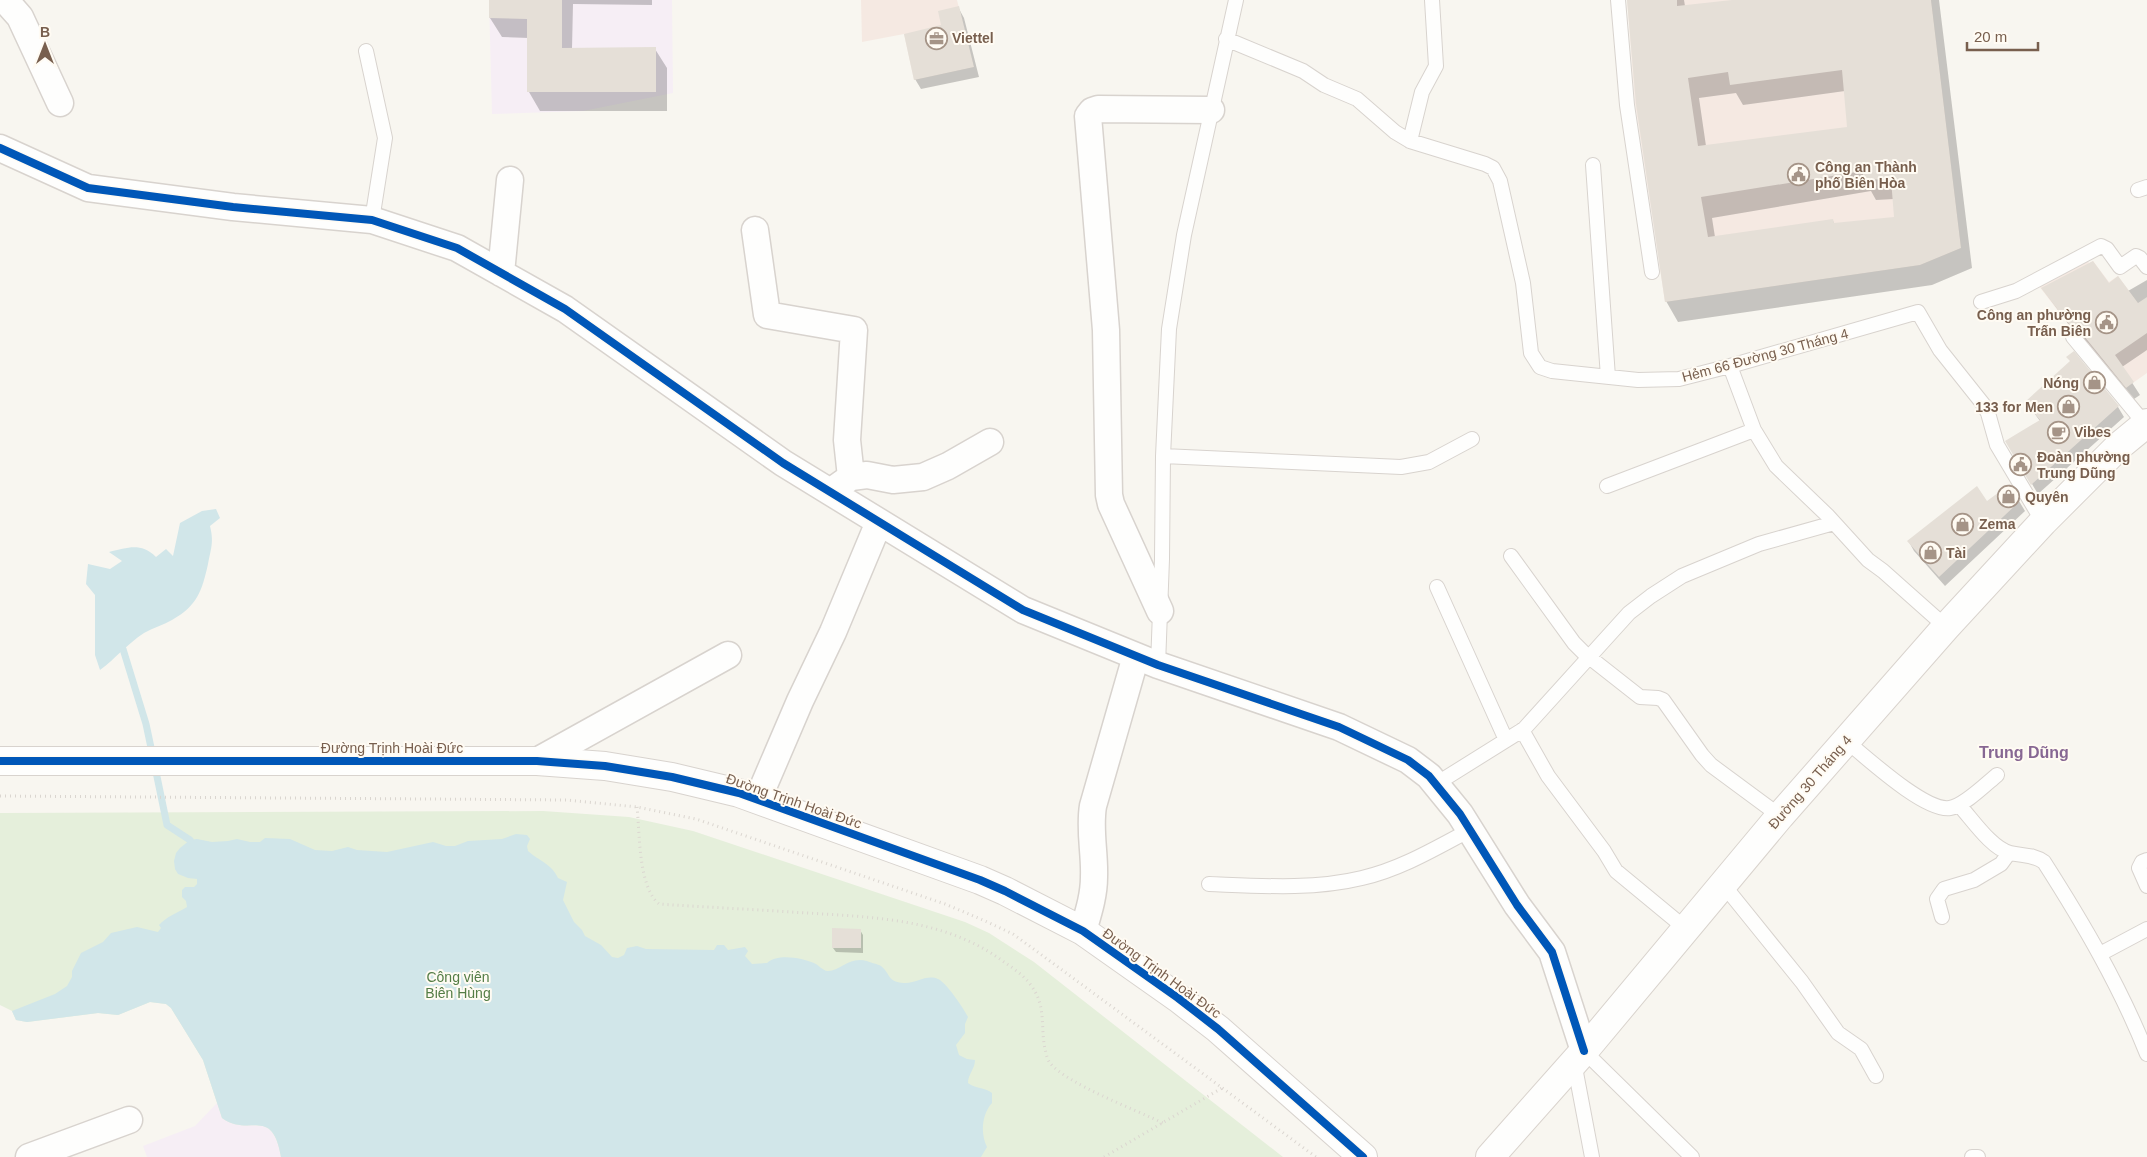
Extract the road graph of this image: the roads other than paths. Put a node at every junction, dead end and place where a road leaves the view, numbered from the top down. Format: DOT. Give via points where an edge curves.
graph roads {
  1 [pos="5,0"];
  2 [pos="1236,0"];
  3 [pos="1432,0"];
  4 [pos="1618,0"];
  5 [pos="1226,39"];
  6 [pos="366,51"];
  7 [pos="60,103"];
  8 [pos="1211,110"];
  9 [pos="1410,140"];
  10 [pos="0,148"];
  11 [pos="1592,165"];
  12 [pos="510,180"];
  13 [pos="372,220"];
  14 [pos="755,230"];
  15 [pos="2147,267"];
  16 [pos="1652,272"];
  17 [pos="501,273"];
  18 [pos="1981,302"];
  19 [pos="2073,337"];
  20 [pos="1730,366"];
  21 [pos="1608,377"];
  22 [pos="2146,423"];
  23 [pos="1754,430"];
  24 [pos="1472,440"];
  25 [pos="990,442"];
  26 [pos="1163,456"];
  27 [pos="841,485"];
  28 [pos="1607,486"];
  29 [pos="879,522"];
  30 [pos="2043,522"];
  31 [pos="1834,523"];
  32 [pos="1511,556"];
  33 [pos="1437,587"];
  34 [pos="1160,611"];
  35 [pos="1946,627"];
  36 [pos="728,655"];
  37 [pos="1590,657"];
  38 [pos="1147,660"];
  39 [pos="1522,730"];
  40 [pos="1506,740"];
  41 [pos="1845,740"];
  42 [pos="0,761"];
  43 [pos="537,761"];
  44 [pos="1997,775"];
  45 [pos="1436,784"];
  46 [pos="758,799"];
  47 [pos="1959,805"];
  48 [pos="1780,816"];
  49 [pos="1470,830"];
  50 [pos="2009,853"];
  51 [pos="2147,860"];
  52 [pos="1722,883"];
  53 [pos="1210,884"];
  54 [pos="2147,886"];
  55 [pos="1942,917"];
  56 [pos="1685,928"];
  57 [pos="2147,929"];
  58 [pos="1083,931"];
  59 [pos="2100,954"];
  60 [pos="2147,1054"];
  61 [pos="1579,1057"];
  62 [pos="1876,1076"];
  63 [pos="129,1120"];
  64 [pos="29,1157"];
  65 [pos="1363,1157"];
  66 [pos="1490,1157"];
  67 [pos="1592,1157"];
  68 [pos="1692,1157"];
  69 [pos="1972,1157"];
  70 [pos="1978,1157"];
  1 -- 7 [label="street" via="20,17"];
  2 -- 5 [label="lane"];
  3 -- 9 [label="lane" via="1436,66 1422,92"];
  4 -- 16 [label="lane" via="1627,105"];
  5 -- 8 [label="lane"];
  5 -- 9 [label="lane, Hẻm 66 Đường 30 Tháng 4" via="1303,71 1324,85 1357,99 1395,132"];
  6 -- 13 [label="lane" via="385,138"];
  8 -- 26 [label="lane" via="1184,235 1169,329"];
  8 -- 34 [label="street" via="1098,109 1088,116 1106,330 1109,495"];
  9 -- 21 [label="lane, Hẻm 66 Đường 30 Tháng 4" via="1485,164 1497,174 1520,266 1536,364 1552,371"];
  10 -- 13 [label="street" via="88,188 232,208"];
  11 -- 21 [label="lane"];
  12 -- 17 [label="street"];
  13 -- 17 [label="street" via="457,248"];
  14 -- 27 [label="street" via="767,315 854,330"];
  15 -- 18 [label="lane" via="2136,256 2120,267 2107,248 2100,246 2021,288"];
  17 -- 27 [label="street" via="565,309 783,463"];
  19 -- 22 [label="lane"];
  20 -- 21 [label="lane, Hẻm 66 Đường 30 Tháng 4" via="1679,379"];
  20 -- 23 [label="lane"];
  20 -- 30 [label="lane, Hẻm 66 Đường 30 Tháng 4" via="1918,312 1940,350 1983,404 1996,445"];
  22 -- 30 [label="street, Đường 30 Tháng 4" via="2108,456"];
  23 -- 28 [label="lane"];
  23 -- 31 [label="lane" via="1776,466"];
  24 -- 26 [label="lane" via="1429,462 1401,467"];
  25 -- 27 [label="street" via="923,477 893,480 867,476"];
  26 -- 34 [label="lane"];
  27 -- 29 [label="street"];
  29 -- 38 [label="street" via="1024,610"];
  29 -- 46 [label="street"];
  30 -- 35 [label="street, Đường 30 Tháng 4"];
  31 -- 35 [label="lane" via="1868,560"];
  31 -- 37 [label="lane" via="1769,540 1682,576 1636,607"];
  32 -- 37 [label="lane" via="1574,642"];
  33 -- 40 [label="lane"];
  34 -- 38 [label="lane"];
  35 -- 41 [label="street, Đường 30 Tháng 4"];
  36 -- 43 [label="street"];
  37 -- 39 [label="lane"];
  37 -- 48 [label="lane" via="1640,696 1663,700 1711,765"];
  38 -- 45 [label="street" via="1339,727 1408,760"];
  38 -- 58 [label="street" via="1093,806 1090,822 1094,877"];
  39 -- 40 [label="lane"];
  39 -- 56 [label="lane" via="1548,776 1616,871"];
  40 -- 45 [label="lane"];
  41 -- 47 [label="lane" via="1923,801 1942,808"];
  41 -- 48 [label="street, Đường 30 Tháng 4"];
  42 -- 43 [label="street, Đường Trịnh Hoài Đức"];
  43 -- 46 [label="street, Đường Trịnh Hoài Đức" via="605,766 672,777"];
  44 -- 47 [label="lane"];
  45 -- 49 [label="street"];
  46 -- 58 [label="street, Đường Trịnh Hoài Đức" via="980,880"];
  47 -- 50 [label="lane" via="1995,845"];
  48 -- 52 [label="street, Đường 30 Tháng 4"];
  49 -- 53 [label="lane" via="1397,867 1357,879 1291,886"];
  49 -- 61 [label="street" via="1517,905 1552,952"];
  50 -- 55 [label="lane" via="2001,864 1974,880 1944,889 1937,899"];
  50 -- 59 [label="lane" via="2036,857 2044,862"];
  51 -- 54 [label="lane" via="2139,868"];
  52 -- 56 [label="street, Đường 30 Tháng 4"];
  52 -- 62 [label="lane" via="1802,982 1838,1033 1861,1049"];
  56 -- 61 [label="street, Đường 30 Tháng 4"];
  57 -- 59 [label="lane"];
  58 -- 65 [label="street, Đường Trịnh Hoài Đức" via="1199,1013"];
  59 -- 60 [label="lane"];
  61 -- 66 [label="street, Đường 30 Tháng 4"];
  61 -- 67 [label="lane"];
  61 -- 68 [label="lane"];
  63 -- 64 [label="street"];
  69 -- 70 [label="lane"];
}
